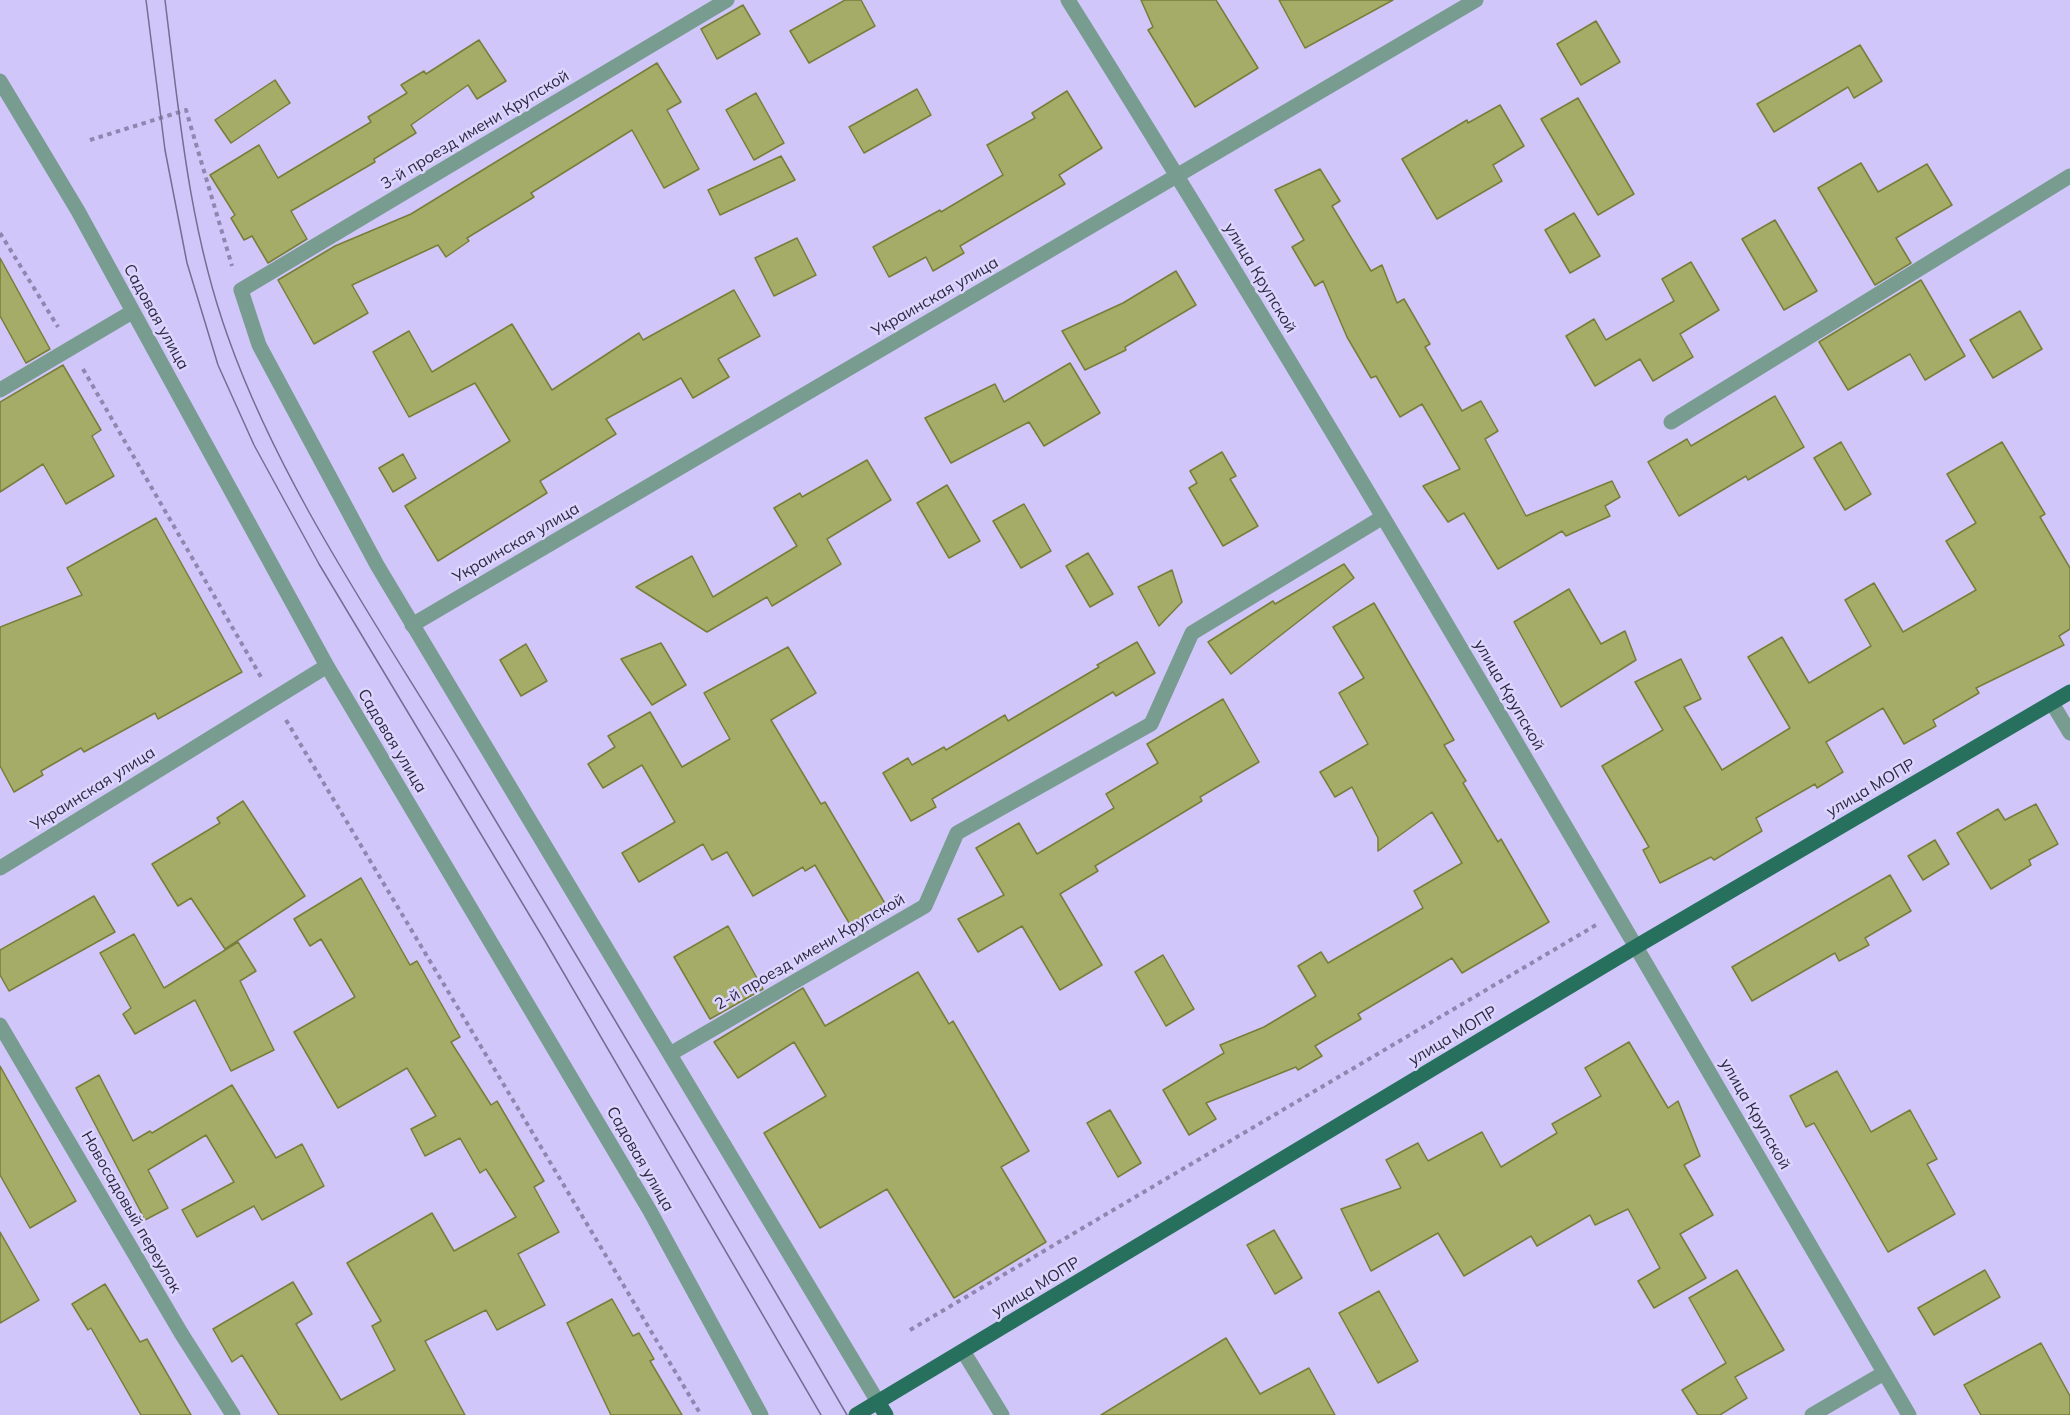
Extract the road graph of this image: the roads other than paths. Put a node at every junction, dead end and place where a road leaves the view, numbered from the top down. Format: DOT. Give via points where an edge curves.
graph roads {
  1 [pos="727,0"];
  2 [pos="1068,0"];
  3 [pos="1476,0"];
  4 [pos="0,81"];
  5 [pos="1177,176"];
  6 [pos="2070,176"];
  7 [pos="132,312"];
  8 [pos="0,390"];
  9 [pos="1671,422"];
  10 [pos="1383,517"];
  11 [pos="412,625"];
  12 [pos="327,666"];
  13 [pos="2070,692"];
  14 [pos="2052,703"];
  15 [pos="2070,733"];
  16 [pos="0,868"];
  17 [pos="1637,946"];
  18 [pos="0,1025"];
  19 [pos="670,1054"];
  20 [pos="963,1352"];
  21 [pos="1884,1373"];
  22 [pos="882,1408"];
  23 [pos="233,1415"];
  24 [pos="761,1415"];
  25 [pos="856,1415"];
  26 [pos="1002,1415"];
  27 [pos="1812,1415"];
  28 [pos="1909,1415"];
  1 -- 11 [label="street, 3-й проезд имени Крупской" via="242,290 259,345"];
  2 -- 5 [label="street, улица Крупской"];
  3 -- 5 [label="street, Украинская улица"];
  4 -- 7 [label="street, Садовая улица" via="78,211"];
  5 -- 10 [label="street, улица Крупской"];
  5 -- 11 [label="street, Украинская улица"];
  6 -- 9 [label="street"];
  7 -- 8 [label="street"];
  7 -- 12 [label="street, Садовая улица"];
  10 -- 17 [label="street, улица Крупской"];
  10 -- 19 [label="street, 2-й проезд имени Крупской" via="1192,633 1151,724 957,833 926,906"];
  11 -- 19 [label="street"];
  12 -- 16 [label="street, Украинская улица"];
  12 -- 24 [label="street, Садовая улица" via="644,1200"];
  13 -- 14 [label="main road, улица МОПР"];
  14 -- 15 [label="street"];
  14 -- 17 [label="main road, улица МОПР"];
  17 -- 20 [label="main road, улица МОПР"];
  17 -- 21 [label="street, улица Крупской"];
  18 -- 23 [label="street, Новосадовый переулок"];
  19 -- 22 [label="street"];
  20 -- 22 [label="main road, улица МОПР"];
  20 -- 26 [label="street"];
  21 -- 27 [label="street"];
  21 -- 28 [label="street, улица Крупской"];
  22 -- 25 [label="main road, улица МОПР"];
}
